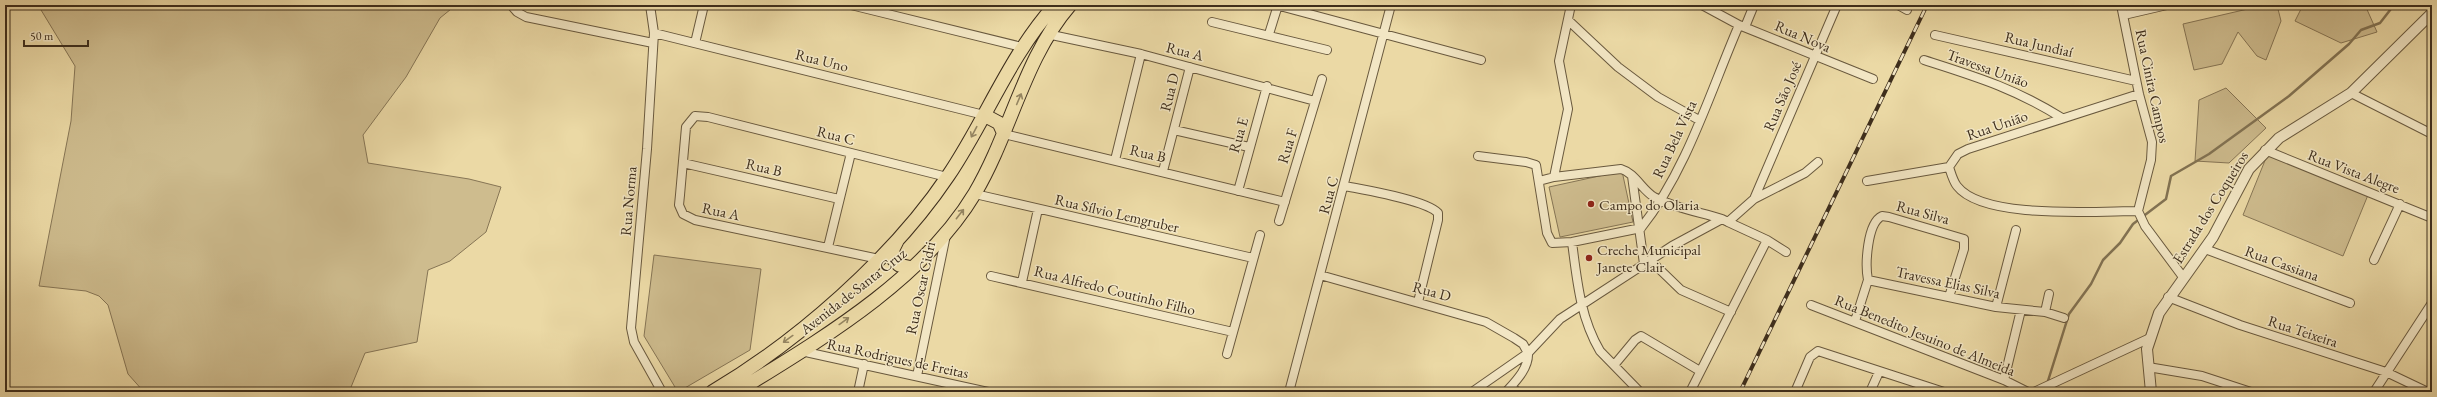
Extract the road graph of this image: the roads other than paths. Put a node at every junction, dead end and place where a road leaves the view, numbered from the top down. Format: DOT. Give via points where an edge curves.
graph roads {
  1 [pos="511,5"];
  2 [pos="650,5"];
  3 [pos="704,5"];
  4 [pos="850,5"];
  5 [pos="1055,5"];
  6 [pos="1070,5"];
  7 [pos="1277,5"];
  8 [pos="1391,5"];
  9 [pos="1571,5"];
  10 [pos="1702,5"];
  11 [pos="1754,5"];
  12 [pos="1837,5"];
  13 [pos="1898,5"];
  14 [pos="2121,5"];
  15 [pos="2167,5"];
  16 [pos="1907,10"];
  17 [pos="2432,13"];
  18 [pos="2124,15"];
  19 [pos="1569,21"];
  20 [pos="1212,22"];
  21 [pos="1742,26"];
  22 [pos="654,33"];
  23 [pos="1047,34"];
  24 [pos="1269,34"];
  25 [pos="1384,35"];
  26 [pos="1936,35"];
  27 [pos="654,43"];
  28 [pos="695,43"];
  29 [pos="1022,48"];
  30 [pos="1327,50"];
  31 [pos="1141,54"];
  32 [pos="1814,56"];
  33 [pos="1480,60"];
  34 [pos="1924,60"];
  35 [pos="1190,67"];
  36 [pos="1322,79"];
  37 [pos="1873,79"];
  38 [pos="2136,80"];
  39 [pos="1266,86"];
  40 [pos="2351,93"];
  41 [pos="2139,94"];
  42 [pos="1315,101"];
  43 [pos="984,115"];
  44 [pos="2062,118"];
  45 [pos="717,120"];
  46 [pos="1699,120"];
  47 [pos="1174,130"];
  48 [pos="1004,134"];
  49 [pos="2432,134"];
  50 [pos="1249,148"];
  51 [pos="2265,150"];
  52 [pos="850,154"];
  53 [pos="1478,156"];
  54 [pos="1115,160"];
  55 [pos="1818,162"];
  56 [pos="683,164"];
  57 [pos="1949,167"];
  58 [pos="1163,171"];
  59 [pos="1632,176"];
  60 [pos="947,177"];
  61 [pos="1554,177"];
  62 [pos="1867,180"];
  63 [pos="1539,181"];
  64 [pos="1345,186"];
  65 [pos="1238,191"];
  66 [pos="975,194"];
  67 [pos="839,199"];
  68 [pos="1754,199"];
  69 [pos="1660,200"];
  70 [pos="1285,202"];
  71 [pos="2400,204"];
  72 [pos="1038,209"];
  73 [pos="2138,213"];
  74 [pos="2432,218"];
  75 [pos="1279,221"];
  76 [pos="1725,221"];
  77 [pos="1641,228"];
  78 [pos="947,230"];
  79 [pos="2016,230"];
  80 [pos="1260,235"];
  81 [pos="899,237"];
  82 [pos="1767,240"];
  83 [pos="1572,242"];
  84 [pos="828,247"];
  85 [pos="2205,249"];
  86 [pos="1786,252"];
  87 [pos="1253,258"];
  88 [pos="879,259"];
  89 [pos="2374,260"];
  90 [pos="1647,262"];
  91 [pos="912,268"];
  92 [pos="1320,275"];
  93 [pos="991,276"];
  94 [pos="2183,277"];
  95 [pos="1868,280"];
  96 [pos="1022,282"];
  97 [pos="2049,294"];
  98 [pos="1949,297"];
  99 [pos="2168,298"];
  100 [pos="1418,302"];
  101 [pos="2350,303"];
  102 [pos="2432,303"];
  103 [pos="1580,305"];
  104 [pos="1811,305"];
  105 [pos="1996,307"];
  106 [pos="2021,310"];
  107 [pos="1731,312"];
  108 [pos="2045,312"];
  109 [pos="2064,318"];
  110 [pos="1855,321"];
  111 [pos="1233,332"];
  112 [pos="2150,338"];
  113 [pos="801,351"];
  114 [pos="1528,352"];
  115 [pos="1227,354"];
  116 [pos="864,364"];
  117 [pos="1615,364"];
  118 [pos="2148,367"];
  119 [pos="1700,371"];
  120 [pos="1879,372"];
  121 [pos="2386,372"];
  122 [pos="917,376"];
  123 [pos="2004,380"];
  124 [pos="1508,390"];
  125 [pos="2038,390"];
  126 [pos="662,392"];
  127 [pos="712,392"];
  128 [pos="736,392"];
  129 [pos="858,392"];
  130 [pos="988,392"];
  131 [pos="1289,392"];
  132 [pos="1472,392"];
  133 [pos="1519,392"];
  134 [pos="1640,392"];
  135 [pos="1690,392"];
  136 [pos="1795,392"];
  137 [pos="1870,392"];
  138 [pos="1944,392"];
  139 [pos="2028,392"];
  140 [pos="2151,392"];
  141 [pos="2251,392"];
  142 [pos="2374,392"];
  143 [pos="2428,392"];
  1 -- 27 [label="street" via="517,12 526,16"];
  2 -- 22 [label="street, Rua Norma"];
  3 -- 28 [label="street"];
  4 -- 29 [label="street"];
  5 -- 29 [label="main road, Avenida de Santa Cruz"];
  6 -- 23 [label="main road, Avenida de Santa Cruz"];
  7 -- 24 [label="street"];
  7 -- 25 [label="street"];
  8 -- 25 [label="street, Rua C"];
  9 -- 19 [label="street"];
  10 -- 21 [label="street, Rua Nova"];
  11 -- 21 [label="street, Rua Bela Vista"];
  12 -- 32 [label="street, Rua São José"];
  13 -- 16 [label="street"];
  14 -- 18 [label="street, Rua Cinira Campos"];
  15 -- 18 [label="street"];
  17 -- 40 [label="street, Estrada dos Coqueiros"];
  18 -- 38 [label="street, Rua Cinira Campos"];
  19 -- 46 [label="street" via="1624,72 1658,97"];
  19 -- 61 [label="street" via="1560,48 1559,61 1568,109"];
  20 -- 24 [label="street"];
  21 -- 32 [label="street, Rua Nova"];
  21 -- 46 [label="street, Rua Bela Vista"];
  22 -- 27 [label="street, Rua Norma"];
  22 -- 28 [label="street, Rua Uno"];
  23 -- 31 [label="street, Rua A"];
  48 -- 23 [label="main road, Avenida de Santa Cruz, one-way"];
  24 -- 30 [label="street"];
  25 -- 33 [label="street"];
  25 -- 64 [label="street, Rua C"];
  26 -- 38 [label="street, Rua Jundiaí"];
  27 -- 126 [label="street, Rua Norma" via="631,328 634,342"];
  28 -- 43 [label="street, Rua Uno"];
  29 -- 43 [label="main road, Avenida de Santa Cruz"];
  31 -- 35 [label="street, Rua A"];
  31 -- 54 [label="street"];
  32 -- 37 [label="street, Rua Nova"];
  32 -- 68 [label="street, Rua São José"];
  34 -- 44 [label="street, Travessa União" via="1992,81 2032,99"];
  35 -- 39 [label="street, Rua A"];
  35 -- 47 [label="street, Rua D"];
  36 -- 42 [label="street, Rua F"];
  38 -- 41 [label="street, Rua Cinira Campos"];
  39 -- 42 [label="street, Rua A"];
  39 -- 50 [label="street, Rua E"];
  40 -- 49 [label="street"];
  40 -- 51 [label="street, Estrada dos Coqueiros" via="2290,130"];
  41 -- 44 [label="street, Rua União"];
  41 -- 73 [label="street, Rua Cinira Campos" via="2152,150"];
  42 -- 70 [label="street, Rua F"];
  43 -- 48 [label="main road" via="999,122"];
  43 -- 60 [label="main road, Avenida de Santa Cruz, one-way"];
  44 -- 57 [label="street, Rua União" via="1968,149 1958,154"];
  45 -- 52 [label="street, Rua C"];
  45 -- 56 [label="street, Rua A" via="699,115 689,121 686,127"];
  46 -- 69 [label="street, Rua Bela Vista" via="1677,170"];
  47 -- 50 [label="street"];
  47 -- 58 [label="street, Rua D"];
  48 -- 54 [label="street, Rua B"];
  48 -- 66 [label="main road, Avenida de Santa Cruz"];
  50 -- 65 [label="street, Rua E"];
  51 -- 71 [label="street, Rua Vista Alegre"];
  51 -- 85 [label="street, Estrada dos Coqueiros" via="2249,169"];
  52 -- 60 [label="street, Rua C"];
  52 -- 67 [label="street"];
  53 -- 63 [label="street" via="1533,163 1538,168"];
  54 -- 58 [label="street, Rua B"];
  55 -- 68 [label="street" via="1805,173"];
  56 -- 67 [label="street, Rua B"];
  56 -- 84 [label="street, Rua A" via="679,205 685,216"];
  57 -- 62 [label="street"];
  57 -- 73 [label="street" via="1962,190 2001,208"];
  58 -- 65 [label="street, Rua B"];
  59 -- 61 [label="street" via="1625,170 1614,168"];
  59 -- 69 [label="street"];
  59 -- 77 [label="street"];
  60 -- 81 [label="main road, Avenida de Santa Cruz" via="925,208"];
  61 -- 63 [label="street"];
  63 -- 83 [label="street" via="1549,239 1556,244"];
  64 -- 92 [label="street, Rua C"];
  64 -- 100 [label="street" via="1433,208 1438,213"];
  65 -- 70 [label="street, Rua B"];
  66 -- 72 [label="street, Rua Sílvio Lemgruber"];
  78 -- 66 [label="main road, Avenida de Santa Cruz, one-way"];
  67 -- 84 [label="street"];
  68 -- 76 [label="street"];
  69 -- 76 [label="street"];
  69 -- 77 [label="street, Rua Bela Vista"];
  70 -- 75 [label="street, Rua F"];
  71 -- 74 [label="street, Rua Vista Alegre"];
  71 -- 89 [label="street"];
  72 -- 87 [label="street, Rua Sílvio Lemgruber"];
  72 -- 96 [label="street"];
  73 -- 94 [label="street"];
  76 -- 82 [label="street"];
  76 -- 90 [label="street"];
  77 -- 83 [label="street"];
  77 -- 90 [label="street"];
  78 -- 91 [label="main road, Avenida de Santa Cruz"];
  78 -- 122 [label="street, Rua Oscar Cidri"];
  79 -- 105 [label="street"];
  80 -- 87 [label="street"];
  81 -- 88 [label="main road, Avenida de Santa Cruz"];
  81 -- 91 [label="main road" via="893,249 893,258 899,265"];
  82 -- 86 [label="street"];
  82 -- 107 [label="street"];
  83 -- 103 [label="street"];
  84 -- 88 [label="street, Rua A"];
  85 -- 94 [label="street, Estrada dos Coqueiros"];
  85 -- 101 [label="street, Rua Cassiana"];
  87 -- 111 [label="street"];
  88 -- 127 [label="main road, Avenida de Santa Cruz, one-way" via="792,336"];
  90 -- 103 [label="street"];
  90 -- 107 [label="street" via="1681,290"];
  113 -- 91 [label="main road, Avenida de Santa Cruz, one-way"];
  92 -- 100 [label="street, Rua D"];
  92 -- 131 [label="street, Rua C"];
  93 -- 96 [label="street, Rua Alfredo Coutinho Filho"];
  94 -- 99 [label="street, Estrada dos Coqueiros"];
  95 -- 98 [label="street, Travessa Elias Silva"];
  95 -- 98 [label="street, Rua Silva" via="1867,252 1875,223 1882,216 1889,217 1964,239 1964,249"];
  95 -- 110 [label="street"];
  96 -- 111 [label="street, Rua Alfredo Coutinho Filho"];
  97 -- 108 [label="street"];
  98 -- 105 [label="street, Travessa Elias Silva"];
  99 -- 112 [label="street, Estrada dos Coqueiros" via="2159,313"];
  99 -- 121 [label="street, Rua Teixeira" via="2240,325"];
  100 -- 114 [label="street, Rua D" via="1486,322 1518,341"];
  102 -- 121 [label="street"];
  103 -- 114 [label="street" via="1560,319"];
  103 -- 117 [label="street" via="1600,351"];
  104 -- 110 [label="street, Rua Benedito Jesuino de Almeida"];
  105 -- 106 [label="street, Travessa Elias Silva"];
  106 -- 108 [label="street, Travessa Elias Silva"];
  106 -- 123 [label="street"];
  107 -- 119 [label="street"];
  108 -- 109 [label="street, Travessa Elias Silva"];
  110 -- 123 [label="street, Rua Benedito Jesuino de Almeida"];
  111 -- 115 [label="street"];
  112 -- 118 [label="street, Estrada dos Coqueiros" via="2147,349"];
  112 -- 125 [label="street"];
  113 -- 116 [label="street, Rua Rodrigues de Freitas"];
  113 -- 128 [label="main road, Avenida de Santa Cruz"];
  114 -- 124 [label="street" via="1524,368"];
  114 -- 132 [label="street"];
  116 -- 122 [label="street, Rua Rodrigues de Freitas"];
  116 -- 129 [label="street"];
  117 -- 119 [label="street" via="1641,336"];
  117 -- 134 [label="street"];
  118 -- 140 [label="street, Estrada dos Coqueiros"];
  118 -- 141 [label="street" via="2202,376"];
  119 -- 135 [label="street"];
  120 -- 136 [label="street" via="1818,352 1810,357"];
  120 -- 137 [label="street"];
  120 -- 138 [label="street"];
  121 -- 142 [label="street"];
  121 -- 143 [label="street, Rua Teixeira"];
  122 -- 130 [label="street, Rua Rodrigues de Freitas"];
  123 -- 139 [label="street, Rua Benedito Jesuino de Almeida"];
  124 -- 133 [label="street"];
}
